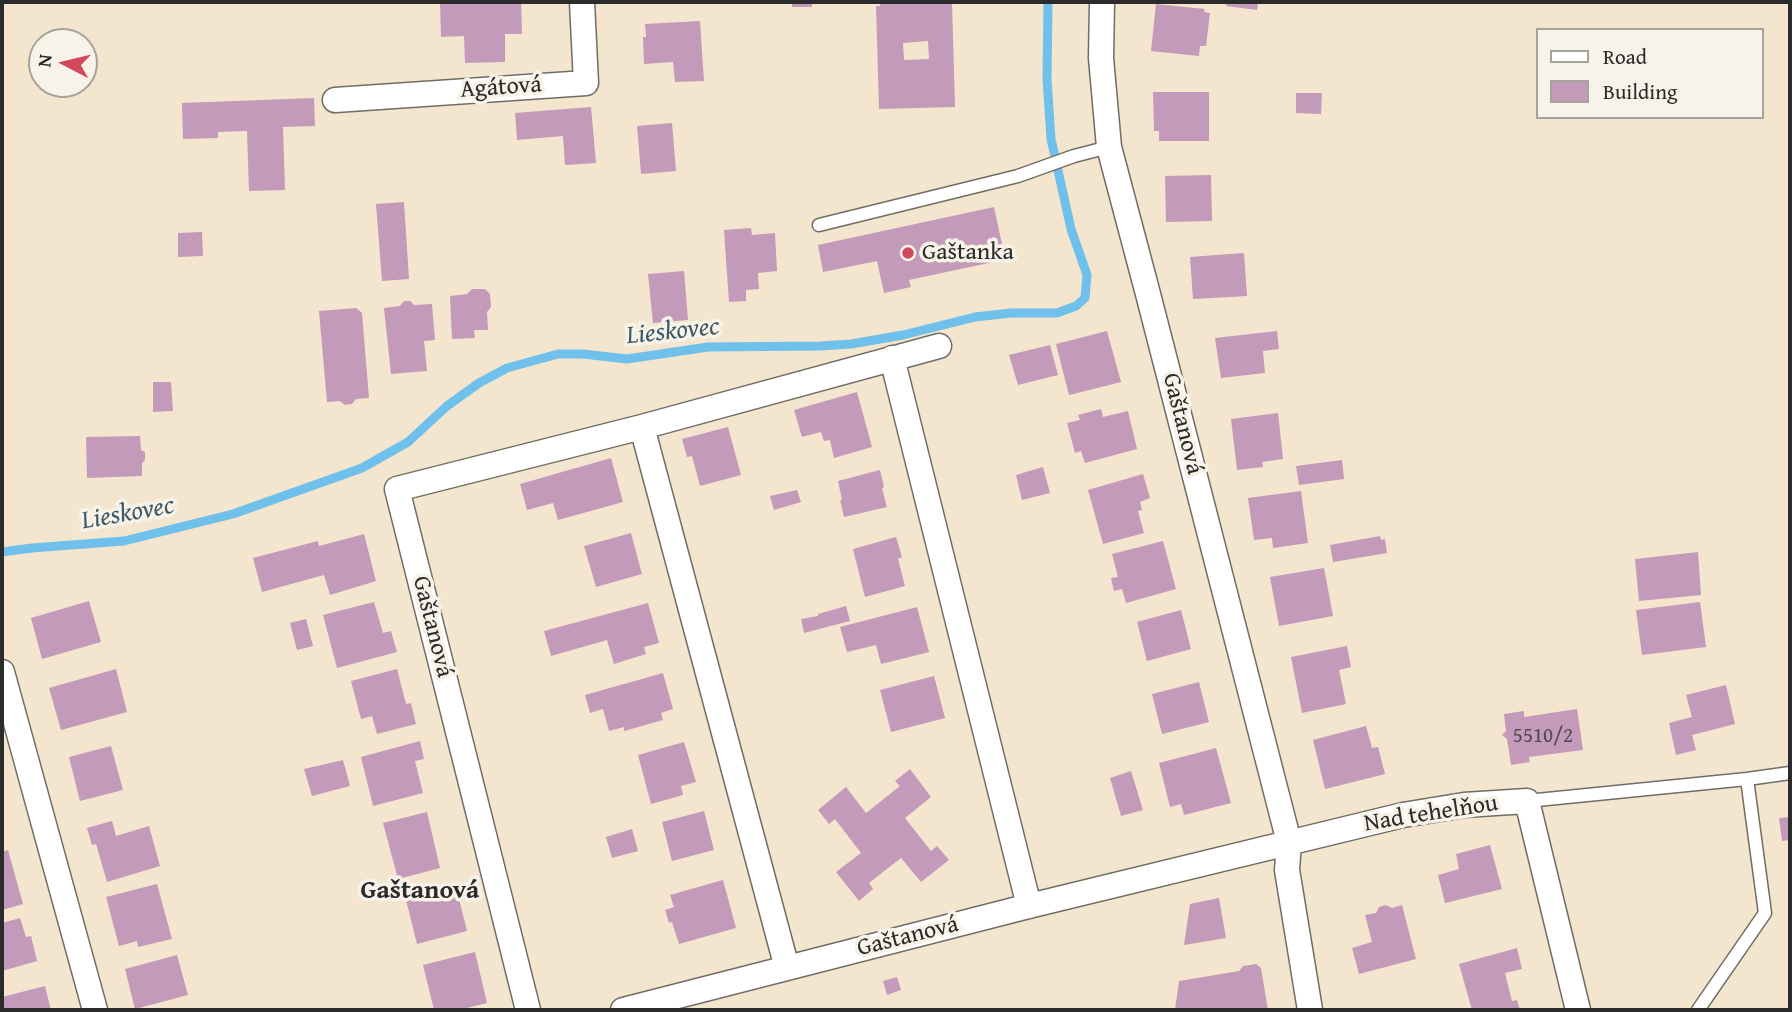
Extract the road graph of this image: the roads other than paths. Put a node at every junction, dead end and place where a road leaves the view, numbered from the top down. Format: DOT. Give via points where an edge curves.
graph roads {
  1 [pos="582,2"];
  2 [pos="1102,2"];
  3 [pos="335,100"];
  4 [pos="1109,147"];
  5 [pos="819,225"];
  6 [pos="939,346"];
  7 [pos="892,358"];
  8 [pos="642,427"];
  9 [pos="2,672"];
  10 [pos="1790,773"];
  11 [pos="1747,779"];
  12 [pos="1527,801"];
  13 [pos="1289,842"];
  14 [pos="1029,906"];
  15 [pos="787,968"];
  16 [pos="95,1010"];
  17 [pos="528,1010"];
  18 [pos="623,1010"];
  19 [pos="1310,1010"];
  20 [pos="1578,1010"];
  21 [pos="1698,1010"];
  1 -- 3 [label="street, Agátová" via="586,83"];
  2 -- 4 [label="street, Gaštanová" via="1101,58"];
  4 -- 5 [label="lane" via="1018,176"];
  4 -- 13 [label="street, Gaštanová"];
  6 -- 7 [label="street, Gaštanová"];
  7 -- 8 [label="street, Gaštanová"];
  7 -- 14 [label="street"];
  8 -- 15 [label="street"];
  8 -- 17 [label="street, Gaštanová" via="397,489"];
  9 -- 16 [label="street"];
  10 -- 11 [label="lane"];
  11 -- 12 [label="lane"];
  11 -- 21 [label="lane" via="1765,913"];
  12 -- 13 [label="street, Nad tehelňou" via="1403,814"];
  12 -- 20 [label="street, Nad tehelňou"];
  13 -- 14 [label="street, Gaštanová"];
  13 -- 19 [label="street, Gaštanová" via="1287,870"];
  14 -- 15 [label="street, Gaštanová"];
  15 -- 18 [label="street, Gaštanová"];
}
